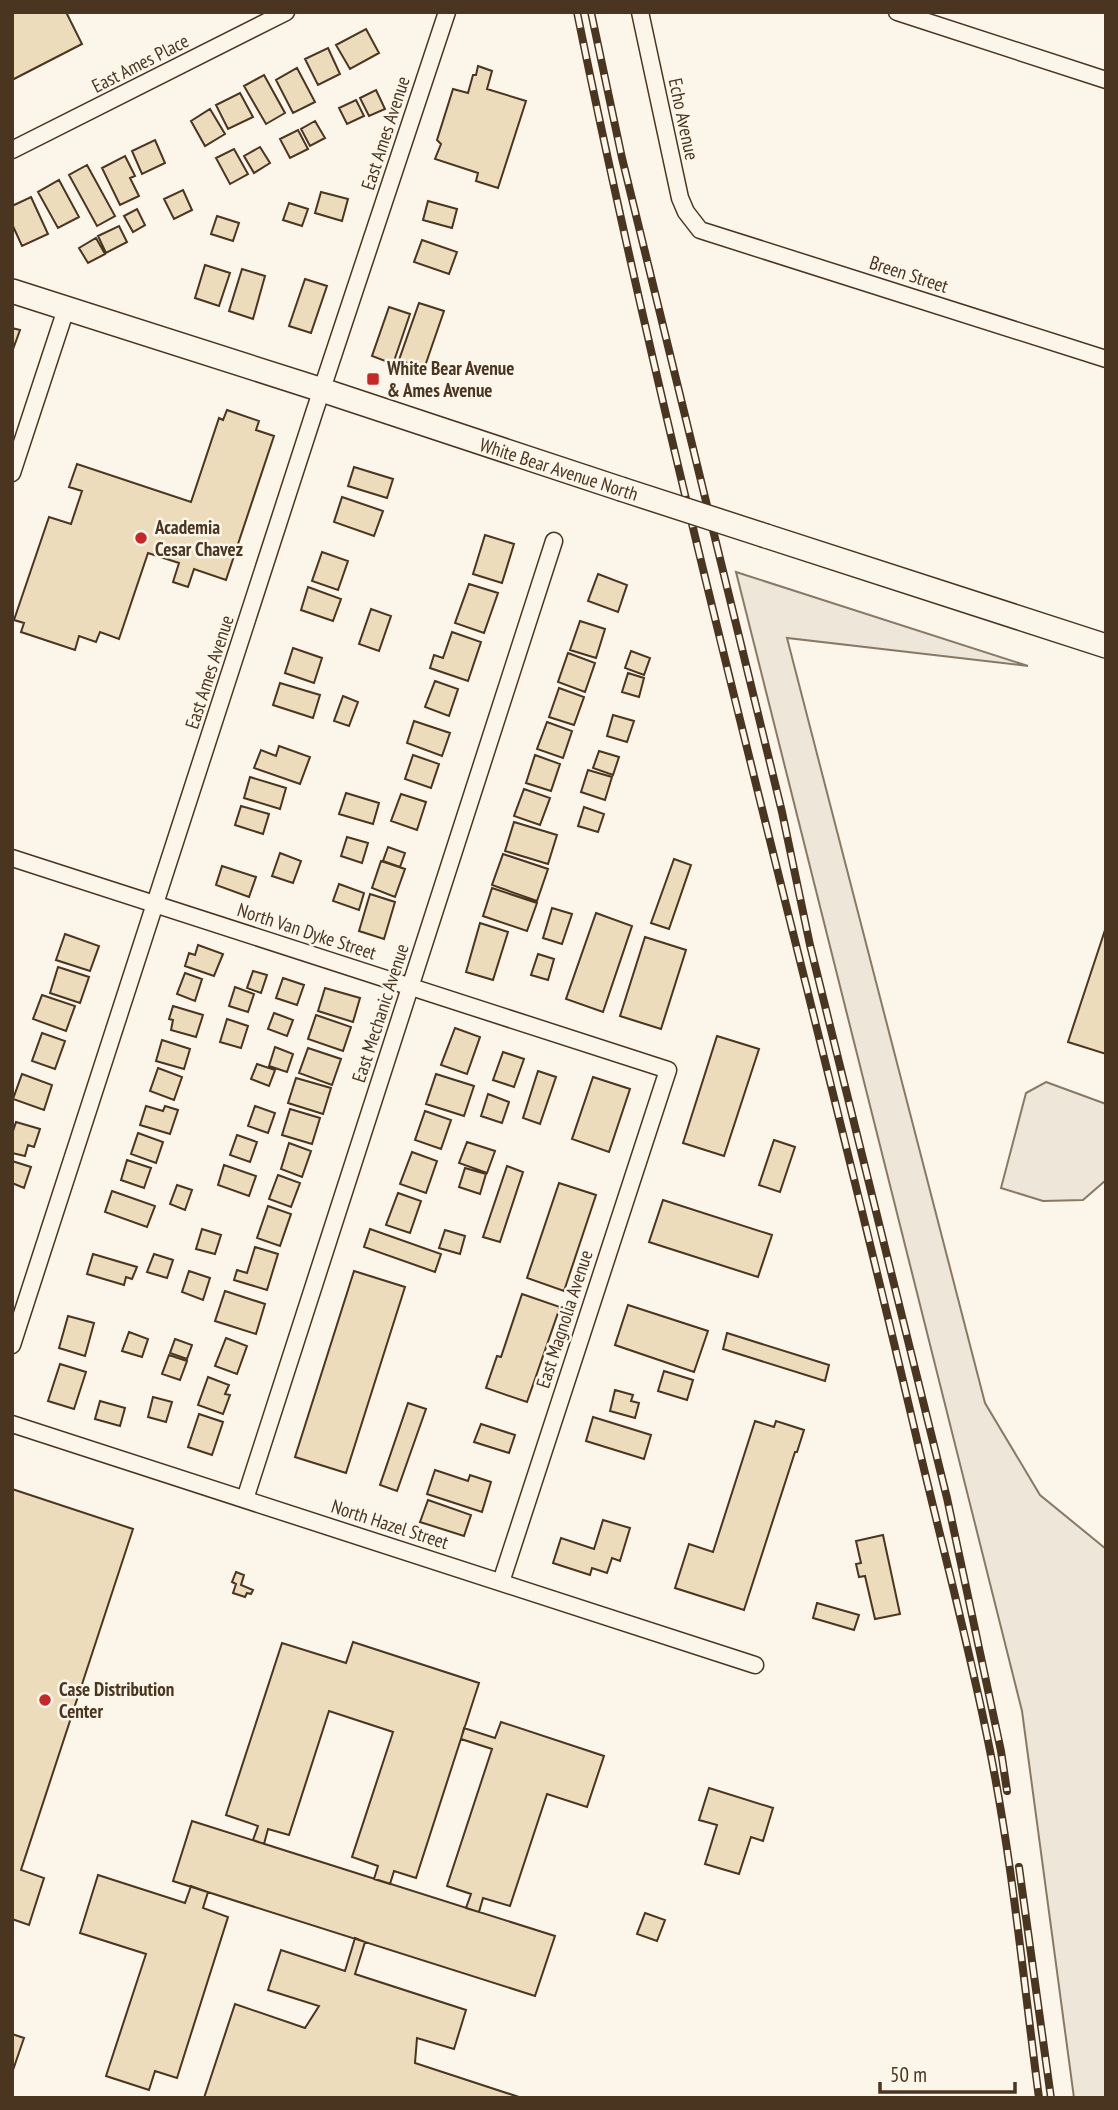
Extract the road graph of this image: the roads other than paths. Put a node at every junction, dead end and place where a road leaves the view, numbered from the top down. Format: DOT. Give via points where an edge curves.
graph roads {
  1 [pos="286,12"];
  2 [pos="447,12"];
  3 [pos="640,12"];
  4 [pos="897,12"];
  5 [pos="1106,80"];
  6 [pos="12,150"];
  7 [pos="700,230"];
  8 [pos="12,291"];
  9 [pos="66,309"];
  10 [pos="1106,359"];
  11 [pos="322,390"];
  12 [pos="12,473"];
  13 [pos="554,541"];
  14 [pos="1106,646"];
  15 [pos="12,858"];
  16 [pos="155,904"];
  17 [pos="410,986"];
  18 [pos="668,1070"];
  19 [pos="12,1345"];
  20 [pos="12,1424"];
  21 [pos="245,1499"];
  22 [pos="501,1582"];
  23 [pos="755,1665"];
  1 -- 6 [label="street, East Ames Place"];
  2 -- 11 [label="street, East Ames Avenue"];
  3 -- 7 [label="street, Echo Avenue" via="680,198"];
  4 -- 5 [label="street"];
  7 -- 10 [label="street, Breen Street"];
  8 -- 9 [label="main road, White Bear Avenue North"];
  9 -- 11 [label="main road, White Bear Avenue North"];
  9 -- 12 [label="street"];
  11 -- 14 [label="main road, White Bear Avenue North, bridge"];
  11 -- 16 [label="street, East Ames Avenue"];
  13 -- 17 [label="street, East Mechanic Avenue"];
  15 -- 16 [label="street, North Van Dyke Street"];
  16 -- 17 [label="street, North Van Dyke Street"];
  16 -- 19 [label="street, East Ames Avenue"];
  17 -- 18 [label="street, North Van Dyke Street"];
  17 -- 21 [label="street, East Mechanic Avenue"];
  18 -- 22 [label="street, East Magnolia Avenue"];
  20 -- 21 [label="street, North Hazel Street"];
  21 -- 22 [label="street, North Hazel Street"];
  22 -- 23 [label="street, North Hazel Street"];
}
